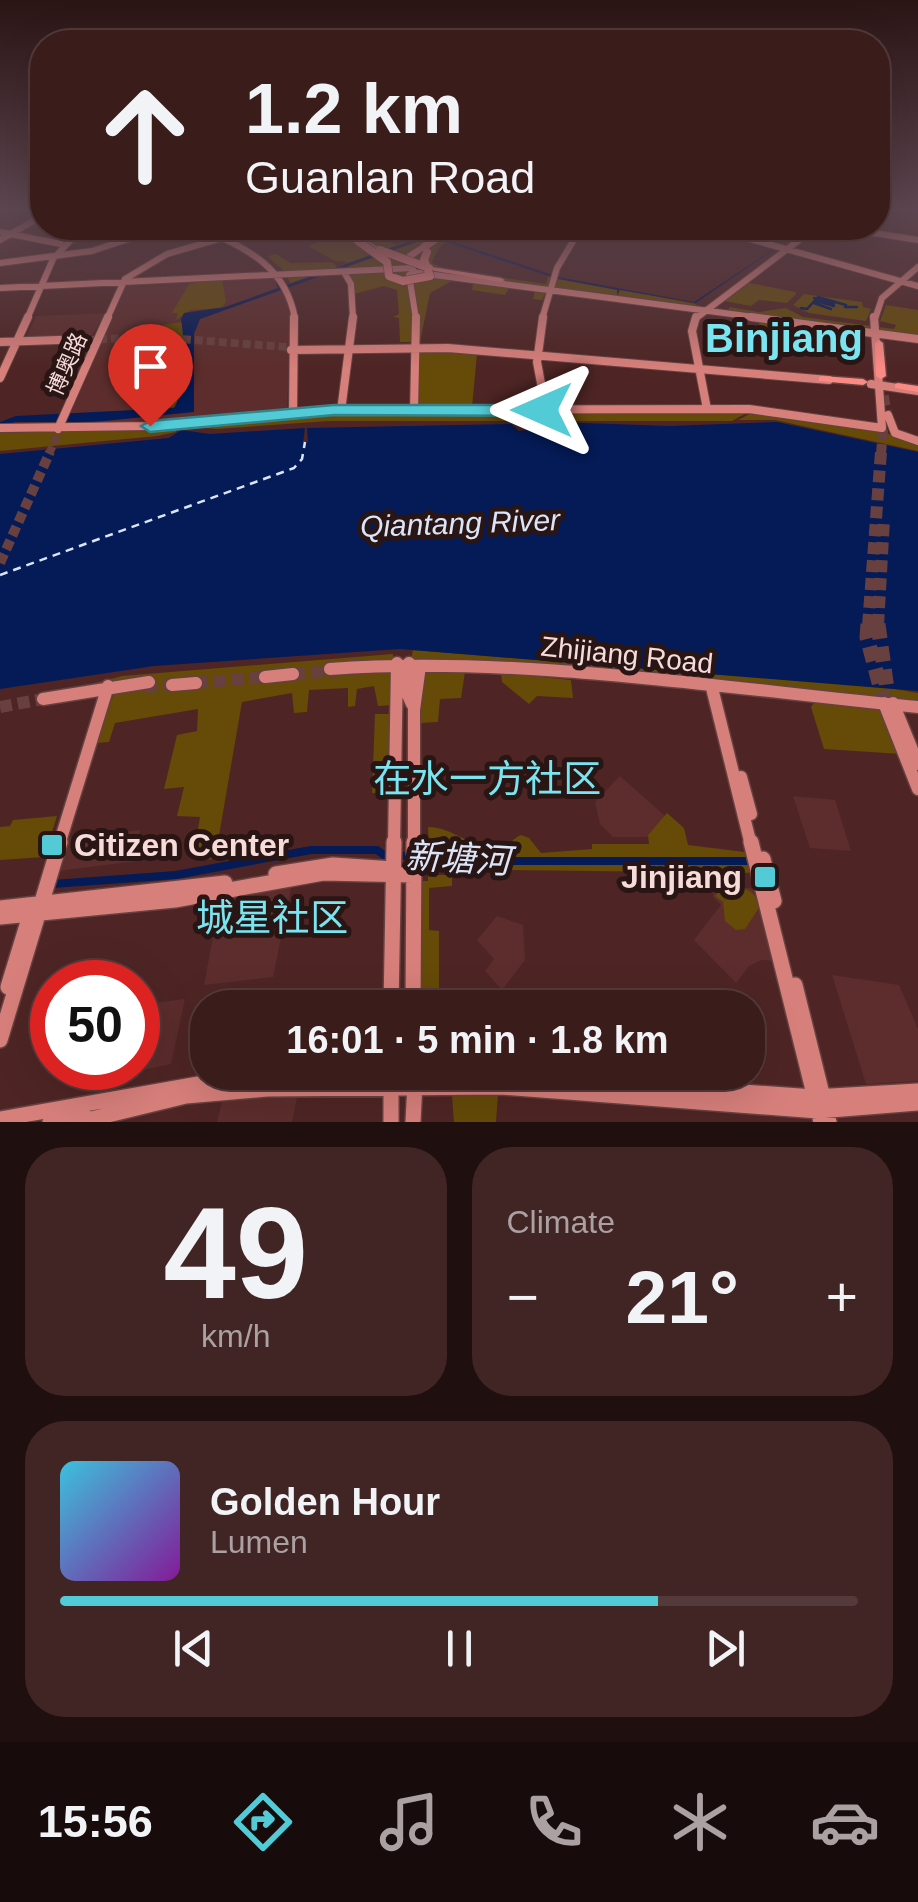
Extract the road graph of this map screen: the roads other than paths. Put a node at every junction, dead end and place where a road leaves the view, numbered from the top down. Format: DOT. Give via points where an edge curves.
graph roads {
  1 [pos="46,264"];
  2 [pos="154,264"];
  3 [pos="272,264"];
  4 [pos="386,264"];
  5 [pos="398,264"];
  6 [pos="411,264"];
  7 [pos="423,264"];
  8 [pos="426,264"];
  9 [pos="558,264"];
  10 [pos="762,264"];
  11 [pos="840,264"];
  12 [pos="918,269"];
  13 [pos="406,270"];
  14 [pos="345,272"];
  15 [pos="281,274"];
  16 [pos="126,280"];
  17 [pos="480,280"];
  18 [pos="902,282"];
  19 [pos="39,285"];
  20 [pos="918,285"];
  21 [pos="0,288"];
  22 [pos="551,289"];
  23 [pos="703,309"];
  24 [pos="875,336"];
  25 [pos="918,338"];
  26 [pos="95,341"];
  27 [pos="20,342"];
  28 [pos="0,344"];
  29 [pos="412,346"];
  30 [pos="296,348"];
  31 [pos="350,348"];
  32 [pos="535,359"];
  33 [pos="87,365"];
  34 [pos="697,369"];
  35 [pos="0,375"];
  36 [pos="822,379"];
  37 [pos="880,381"];
  38 [pos="863,382"];
  39 [pos="898,386"];
  40 [pos="918,390"];
  41 [pos="705,409"];
  42 [pos="339,410"];
  43 [pos="544,410"];
  44 [pos="410,411"];
  45 [pos="292,414"];
  46 [pos="61,426"];
  47 [pos="2,428"];
  48 [pos="882,430"];
  49 [pos="893,433"];
  50 [pos="918,441"];
  51 [pos="407,665"];
  52 [pos="334,670"];
  53 [pos="290,673"];
  54 [pos="267,675"];
  55 [pos="198,680"];
  56 [pos="175,682"];
  57 [pos="147,685"];
  58 [pos="104,689"];
  59 [pos="716,691"];
  60 [pos="42,700"];
  61 [pos="890,706"];
  62 [pos="918,709"];
  63 [pos="918,764"];
  64 [pos="918,789"];
  65 [pos="402,864"];
  66 [pos="39,899"];
  67 [pos="0,908"];
  68 [pos="0,917"];
  69 [pos="392,990"];
  70 [pos="412,990"];
  71 [pos="0,1012"];
  72 [pos="0,1040"];
  73 [pos="234,1090"];
  74 [pos="391,1090"];
  75 [pos="414,1090"];
  76 [pos="546,1090"];
  77 [pos="918,1090"];
  78 [pos="918,1103"];
  79 [pos="119,1105"];
  80 [pos="822,1110"];
  81 [pos="0,1119"];
  82 [pos="22,1122"];
  83 [pos="50,1122"];
  84 [pos="79,1122"];
  85 [pos="391,1122"];
  86 [pos="413,1122"];
  1 -- 19 [label="main road"];
  2 -- 16 [label="main road"];
  3 -- 15 [label="main road"];
  4 -- 13 [label="highway, bridge" via="389,276"];
  5 -- 13 [label="main road"];
  6 -- 13 [label="main road"];
  7 -- 17 [label="highway, bridge"];
  8 -- 13 [label="highway, bridge" via="430,276"];
  9 -- 22 [label="main road"];
  10 -- 23 [label="main road"];
  11 -- 18 [label="main road"];
  12 -- 18 [label="main road"];
  13 -- 14 [label="main road"];
  13 -- 17 [label="highway"];
  13 -- 29 [label="main road"];
  14 -- 15 [label="main road"];
  14 -- 31 [label="main road" via="351,285"];
  15 -- 16 [label="main road"];
  15 -- 30 [label="main road" via="296,309"];
  16 -- 19 [label="main road"];
  16 -- 26 [label="main road, 博奥路"];
  17 -- 17 [label="highway" via="513,285"];
  17 -- 22 [label="main road"];
  17 -- 22 [label="main road"];
  18 -- 20 [label="main road"];
  18 -- 24 [label="main road" via="878,302"];
  19 -- 21 [label="main road"];
  19 -- 27 [label="main road"];
  22 -- 23 [label="main road"];
  22 -- 32 [label="main road"];
  23 -- 24 [label="main road"];
  23 -- 34 [label="main road" via="688,328"];
  24 -- 25 [label="main road"];
  24 -- 37 [label="highway"];
  26 -- 27 [label="main road"];
  26 -- 27 [label="main road"];
  26 -- 33 [label="main road"];
  26 -- 46 [label="main road, 博奥路"];
  27 -- 28 [label="main road"];
  27 -- 35 [label="main road"];
  29 -- 31 [label="main road"];
  29 -- 32 [label="main road"];
  29 -- 44 [label="main road"];
  30 -- 31 [label="main road"];
  30 -- 31 [label="main road"];
  30 -- 45 [label="main road"];
  31 -- 42 [label="main road"];
  32 -- 34 [label="main road"];
  32 -- 43 [label="main road"];
  34 -- 36 [label="main road"];
  34 -- 37 [label="main road"];
  34 -- 41 [label="main road"];
  36 -- 37 [label="main road"];
  36 -- 38 [label="highway"];
  37 -- 40 [label="main road"];
  37 -- 48 [label="main road"];
  37 -- 49 [label="main road"];
  39 -- 40 [label="highway"];
  41 -- 43 [label="main road"];
  41 -- 48 [label="main road" via="764,409"];
  42 -- 44 [label="main road"];
  42 -- 45 [label="main road"];
  43 -- 44 [label="main road"];
  45 -- 46 [label="main road" via="150,427"];
  46 -- 47 [label="main road"];
  48 -- 49 [label="main road"];
  49 -- 50 [label="main road"];
  51 -- 52 [label="main road, Zhijiang Road"];
  51 -- 59 [label="main road, Zhijiang Road"];
  51 -- 65 [label="main road"];
  51 -- 65 [label="main road" via="416,672"];
  53 -- 54 [label="main road"];
  55 -- 56 [label="main road"];
  57 -- 58 [label="main road"];
  58 -- 60 [label="main road"];
  58 -- 66 [label="main road"];
  59 -- 61 [label="main road, Zhijiang Road"];
  59 -- 80 [label="main road"];
  61 -- 62 [label="main road, Zhijiang Road"];
  61 -- 63 [label="main road"];
  61 -- 64 [label="main road"];
  65 -- 66 [label="main road" via="175,900"];
  65 -- 69 [label="main road"];
  65 -- 70 [label="main road"];
  66 -- 67 [label="main road"];
  66 -- 68 [label="main road"];
  66 -- 71 [label="main road"];
  66 -- 72 [label="main road"];
  73 -- 79 [label="main road"];
  74 -- 85 [label="main road"];
  75 -- 86 [label="main road"];
  76 -- 80 [label="main road"];
  77 -- 80 [label="main road"];
  78 -- 80 [label="main road"];
  79 -- 81 [label="main road"];
  79 -- 82 [label="main road"];
  79 -- 83 [label="main road"];
  79 -- 84 [label="main road"];
}
